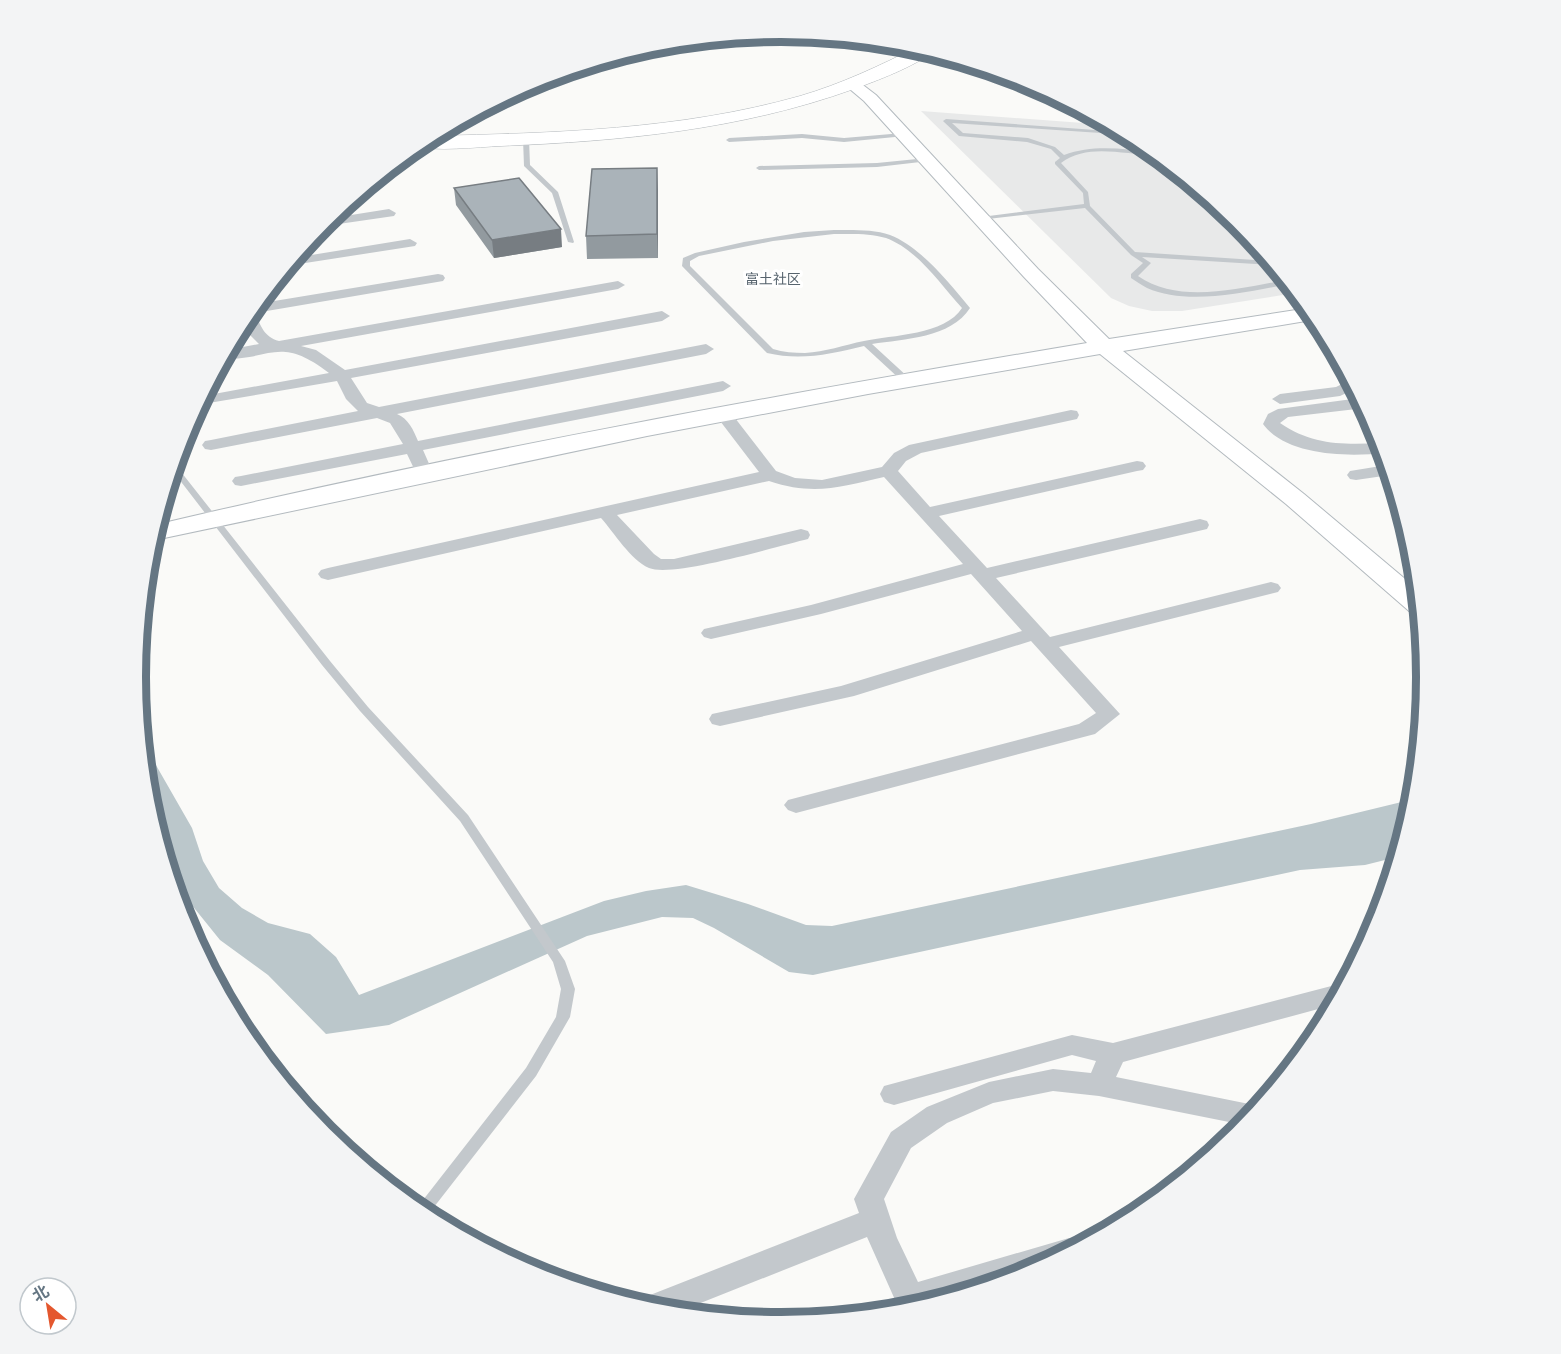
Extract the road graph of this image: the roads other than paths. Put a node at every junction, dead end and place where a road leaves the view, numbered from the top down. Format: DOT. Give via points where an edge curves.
graph roads {
  1 [pos="913,56"];
  2 [pos="853,85"];
  3 [pos="1032,127"];
  4 [pos="1107,132"];
  5 [pos="903,135"];
  6 [pos="526,140"];
  7 [pos="729,140"];
  8 [pos="1028,140"];
  9 [pos="440,142"];
  10 [pos="1138,153"];
  11 [pos="1063,157"];
  12 [pos="927,160"];
  13 [pos="759,168"];
  14 [pos="1088,206"];
  15 [pos="389,213"];
  16 [pos="981,219"];
  17 [pos="339,221"];
  18 [pos="570,242"];
  19 [pos="410,243"];
  20 [pos="1133,254"];
  21 [pos="301,260"];
  22 [pos="1262,262"];
  23 [pos="438,278"];
  24 [pos="1279,283"];
  25 [pos="618,285"];
  26 [pos="265,307"];
  27 [pos="662,316"];
  28 [pos="1302,316"];
  29 [pos="252,325"];
  30 [pos="866,343"];
  31 [pos="278,345"];
  32 [pos="1103,346"];
  33 [pos="706,349"];
  34 [pos="235,353"];
  35 [pos="342,375"];
  36 [pos="906,380"];
  37 [pos="723,386"];
  38 [pos="1345,387"];
  39 [pos="210,399"];
  40 [pos="1280,399"];
  41 [pos="1354,404"];
  42 [pos="375,413"];
  43 [pos="722,413"];
  44 [pos="1071,415"];
  45 [pos="211,445"];
  46 [pos="413,447"];
  47 [pos="1373,448"];
  48 [pos="1137,466"];
  49 [pos="888,471"];
  50 [pos="1381,471"];
  51 [pos="179,473"];
  52 [pos="425,475"];
  53 [pos="770,475"];
  54 [pos="1356,475"];
  55 [pos="241,481"];
  56 [pos="605,512"];
  57 [pos="926,513"];
  58 [pos="216,519"];
  59 [pos="1200,525"];
  60 [pos="163,532"];
  61 [pos="801,535"];
  62 [pos="979,571"];
  63 [pos="328,574"];
  64 [pos="1271,588"];
  65 [pos="1410,598"];
  66 [pos="711,633"];
  67 [pos="1041,639"];
  68 [pos="720,719"];
  69 [pos="796,805"];
  70 [pos="1328,997"];
  71 [pos="1113,1054"];
  72 [pos="1100,1085"];
  73 [pos="894,1094"];
  74 [pos="1242,1113"];
  75 [pos="428,1205"];
  76 [pos="876,1220"];
  77 [pos="910,1299"];
  78 [pos="669,1302"];
  1 -- 2 [label="main road"];
  2 -- 5 [label="main road"];
  2 -- 6 [label="main road" via="786,107 722,119"];
  3 -- 4 [label="lane"];
  3 -- 8 [label="lane"];
  3 -- 8 [label="lane" via="946,121 962,135"];
  5 -- 7 [label="lane" via="844,140 802,136"];
  5 -- 12 [label="main road"];
  6 -- 9 [label="main road"];
  6 -- 18 [label="lane" via="527,166 555,192"];
  8 -- 11 [label="lane" via="1053,148"];
  10 -- 11 [label="lane" via="1082,151"];
  11 -- 14 [label="lane" via="1057,163 1086,193"];
  12 -- 13 [label="lane"];
  12 -- 16 [label="main road"];
  14 -- 16 [label="lane"];
  14 -- 20 [label="lane"];
  15 -- 17 [label="street"];
  16 -- 32 [label="main road"];
  19 -- 21 [label="street"];
  20 -- 22 [label="lane"];
  20 -- 24 [label="lane" via="1147,263 1134,276 1141,283 1187,295"];
  23 -- 26 [label="street"];
  25 -- 31 [label="street"];
  27 -- 35 [label="street"];
  28 -- 32 [label="main road"];
  29 -- 31 [label="street" via="266,342"];
  30 -- 30 [label="lane" via="806,356 770,351 686,266 686,260 697,254 810,234 879,234 904,245 966,308 964,315 952,324"];
  30 -- 36 [label="lane"];
  31 -- 34 [label="street"];
  31 -- 35 [label="street" via="310,353"];
  32 -- 36 [label="main road"];
  32 -- 65 [label="main road" via="1295,499"];
  33 -- 42 [label="street"];
  35 -- 39 [label="street"];
  35 -- 42 [label="street" via="361,407"];
  36 -- 43 [label="main road"];
  37 -- 46 [label="street"];
  38 -- 40 [label="street"];
  41 -- 47 [label="street" via="1284,413 1271,424 1299,443 1317,448"];
  42 -- 45 [label="street"];
  42 -- 46 [label="street" via="396,419"];
  43 -- 52 [label="main road"];
  43 -- 53 [label="street"];
  44 -- 49 [label="street" via="915,449 900,457"];
  46 -- 52 [label="street"];
  46 -- 55 [label="street"];
  48 -- 57 [label="street"];
  49 -- 53 [label="street" via="822,485 793,483"];
  49 -- 57 [label="street"];
  50 -- 54 [label="street"];
  51 -- 58 [label="lane"];
  52 -- 58 [label="main road"];
  53 -- 56 [label="street"];
  56 -- 61 [label="street" via="657,564 675,565"];
  56 -- 63 [label="street"];
  57 -- 62 [label="street"];
  58 -- 60 [label="main road"];
  58 -- 75 [label="lane" via="356,700 464,818 559,961 568,989 563,1017 531,1072"];
  59 -- 62 [label="street"];
  62 -- 66 [label="street"];
  62 -- 67 [label="street"];
  64 -- 67 [label="street"];
  67 -- 68 [label="street" via="846,691"];
  67 -- 69 [label="street" via="1109,714 1087,729"];
  70 -- 71 [label="street"];
  71 -- 72 [label="street"];
  71 -- 73 [label="street" via="1072,1045"];
  72 -- 74 [label="street"];
  72 -- 76 [label="street" via="1053,1080 989,1093 938,1115 901,1140 869,1199"];
  76 -- 77 [label="street"];
  76 -- 78 [label="street"];
}
